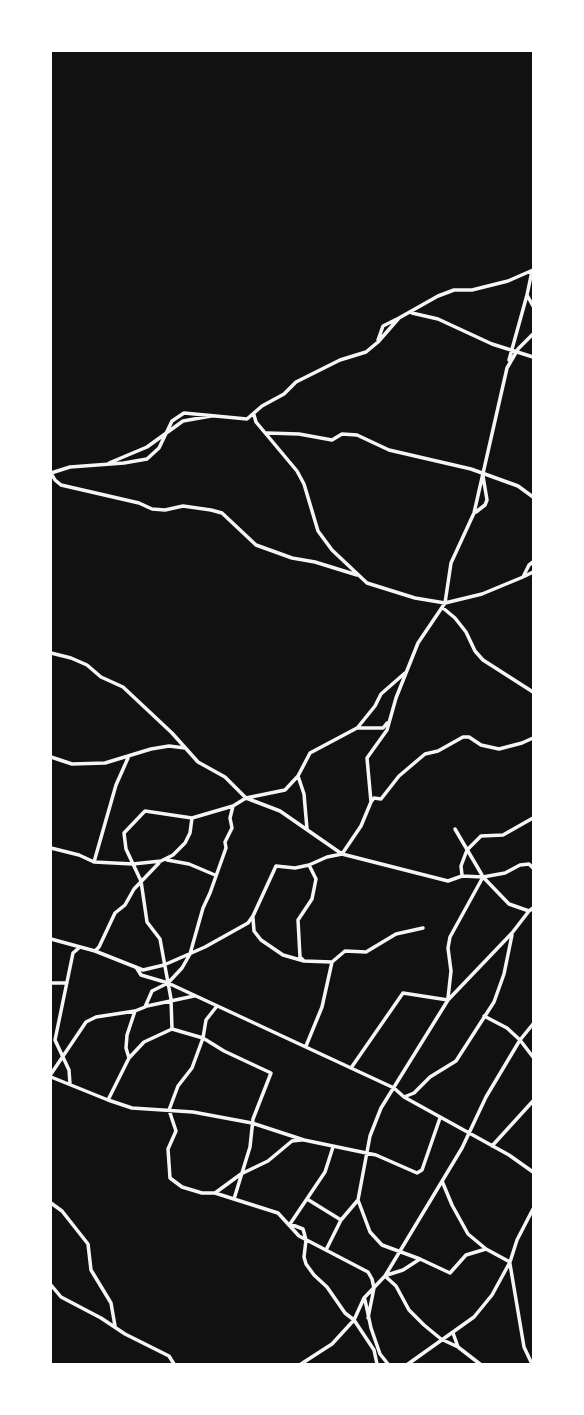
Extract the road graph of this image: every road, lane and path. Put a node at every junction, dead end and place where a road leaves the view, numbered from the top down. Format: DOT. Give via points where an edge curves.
graph roads {
  1 [pos="533,270"];
  2 [pos="527,295"];
  3 [pos="533,306"];
  4 [pos="410,313"];
  5 [pos="533,334"];
  6 [pos="514,350"];
  7 [pos="533,357"];
  8 [pos="254,415"];
  9 [pos="214,416"];
  10 [pos="267,433"];
  11 [pos="164,437"];
  12 [pos="105,464"];
  13 [pos="51,473"];
  14 [pos="482,474"];
  15 [pos="533,497"];
  16 [pos="474,513"];
  17 [pos="533,562"];
  18 [pos="533,572"];
  19 [pos="359,576"];
  20 [pos="523,577"];
  21 [pos="444,606"];
  22 [pos="51,653"];
  23 [pos="406,672"];
  24 [pos="533,692"];
  25 [pos="388,721"];
  26 [pos="357,728"];
  27 [pos="533,738"];
  28 [pos="186,748"];
  29 [pos="51,757"];
  30 [pos="128,758"];
  31 [pos="298,776"];
  32 [pos="246,798"];
  33 [pos="371,802"];
  34 [pos="233,806"];
  35 [pos="192,818"];
  36 [pos="533,818"];
  37 [pos="307,829"];
  38 [pos="455,829"];
  39 [pos="51,848"];
  40 [pos="467,850"];
  41 [pos="342,854"];
  42 [pos="163,860"];
  43 [pos="94,862"];
  44 [pos="133,864"];
  45 [pos="309,865"];
  46 [pos="533,868"];
  47 [pos="215,875"];
  48 [pos="462,876"];
  49 [pos="483,877"];
  50 [pos="141,881"];
  51 [pos="531,909"];
  52 [pos="253,916"];
  53 [pos="422,928"];
  54 [pos="512,933"];
  55 [pos="51,939"];
  56 [pos="80,947"];
  57 [pos="94,951"];
  58 [pos="190,954"];
  59 [pos="304,961"];
  60 [pos="332,962"];
  61 [pos="164,965"];
  62 [pos="136,967"];
  63 [pos="51,983"];
  64 [pos="67,983"];
  65 [pos="168,984"];
  66 [pos="194,996"];
  67 [pos="171,999"];
  68 [pos="448,1000"];
  69 [pos="217,1006"];
  70 [pos="145,1007"];
  71 [pos="135,1011"];
  72 [pos="484,1016"];
  73 [pos="533,1024"];
  74 [pos="172,1029"];
  75 [pos="203,1038"];
  76 [pos="53,1039"];
  77 [pos="520,1040"];
  78 [pos="306,1046"];
  79 [pos="62,1055"];
  80 [pos="533,1057"];
  81 [pos="129,1058"];
  82 [pos="351,1068"];
  83 [pos="51,1075"];
  84 [pos="70,1085"];
  85 [pos="394,1088"];
  86 [pos="404,1097"];
  87 [pos="108,1100"];
  88 [pos="533,1101"];
  89 [pos="169,1110"];
  90 [pos="440,1118"];
  91 [pos="252,1122"];
  92 [pos="468,1134"];
  93 [pos="304,1140"];
  94 [pos="334,1146"];
  95 [pos="492,1146"];
  96 [pos="367,1153"];
  97 [pos="533,1172"];
  98 [pos="241,1174"];
  99 [pos="442,1181"];
  100 [pos="215,1193"];
  101 [pos="234,1199"];
  102 [pos="307,1199"];
  103 [pos="358,1200"];
  104 [pos="51,1203"];
  105 [pos="533,1209"];
  106 [pos="341,1220"];
  107 [pos="290,1224"];
  108 [pos="306,1240"];
  109 [pos="486,1249"];
  110 [pos="326,1250"];
  111 [pos="401,1252"];
  112 [pos="420,1259"];
  113 [pos="510,1262"];
  114 [pos="385,1276"];
  115 [pos="51,1285"];
  116 [pos="374,1288"];
  117 [pos="364,1298"];
  118 [pos="368,1318"];
  119 [pos="354,1320"];
  120 [pos="115,1326"];
  121 [pos="453,1333"];
  122 [pos="440,1339"];
  123 [pos="458,1347"];
  124 [pos="174,1364"];
  125 [pos="301,1364"];
  126 [pos="377,1364"];
  127 [pos="388,1364"];
  128 [pos="408,1364"];
  129 [pos="480,1364"];
  130 [pos="532,1364"];
  1 -- 2 [label="street"];
  1 -- 4 [label="street" via="508,281 454,290"];
  2 -- 3 [label="street"];
  2 -- 6 [label="street"];
  4 -- 6 [label="street" via="438,319"];
  4 -- 8 [label="street" via="366,352 296,382"];
  5 -- 6 [label="street"];
  6 -- 7 [label="street"];
  6 -- 14 [label="street"];
  8 -- 9 [label="street" via="247,419"];
  8 -- 10 [label="street"];
  9 -- 11 [label="street" via="183,421"];
  9 -- 11 [label="street" via="184,412 172,421"];
  10 -- 14 [label="street" via="332,440 342,434 357,435 389,450"];
  10 -- 19 [label="street" via="304,484 318,531"];
  11 -- 12 [label="street"];
  11 -- 12 [label="street" via="147,458"];
  12 -- 13 [label="street"];
  13 -- 19 [label="street" via="61,485 152,509 183,506 222,513 256,545"];
  14 -- 15 [label="street" via="518,486"];
  14 -- 16 [label="street"];
  14 -- 16 [label="street" via="487,500"];
  16 -- 21 [label="street" via="451,563"];
  17 -- 20 [label="street"];
  18 -- 20 [label="street"];
  19 -- 21 [label="street" via="374,586"];
  20 -- 21 [label="street"];
  21 -- 23 [label="street" via="426,629"];
  21 -- 24 [label="street" via="483,660"];
  22 -- 28 [label="street" via="87,665 123,687"];
  23 -- 25 [label="street"];
  23 -- 26 [label="street" via="381,694"];
  25 -- 26 [label="street" via="383,728"];
  25 -- 33 [label="street" via="387,730 367,758"];
  26 -- 31 [label="street" via="310,753"];
  27 -- 33 [label="street" via="499,749 463,737 425,754 381,799"];
  28 -- 30 [label="street" via="151,749"];
  28 -- 32 [label="street"];
  29 -- 30 [label="street" via="72,764"];
  30 -- 43 [label="street"];
  31 -- 32 [label="street" via="285,790"];
  31 -- 37 [label="street"];
  32 -- 34 [label="street"];
  32 -- 37 [label="street" via="280,811"];
  33 -- 41 [label="street"];
  34 -- 35 [label="street"];
  34 -- 47 [label="street" via="232,828"];
  35 -- 42 [label="street" via="185,843"];
  35 -- 44 [label="street" via="145,811 124,833"];
  36 -- 40 [label="street" via="503,835 481,836"];
  37 -- 41 [label="street"];
  38 -- 40 [label="street"];
  39 -- 43 [label="street"];
  40 -- 48 [label="street"];
  40 -- 49 [label="street"];
  41 -- 45 [label="street"];
  41 -- 48 [label="street" via="448,881"];
  42 -- 44 [label="street"];
  42 -- 47 [label="street"];
  42 -- 50 [label="street"];
  43 -- 44 [label="street"];
  44 -- 50 [label="street"];
  45 -- 52 [label="street" via="276,866"];
  45 -- 59 [label="street" via="316,879 312,899 298,920"];
  46 -- 49 [label="street" via="520,865"];
  47 -- 58 [label="street"];
  48 -- 49 [label="street"];
  49 -- 51 [label="street" via="509,904"];
  49 -- 68 [label="street" via="450,937"];
  50 -- 57 [label="street" via="115,913"];
  50 -- 61 [label="street" via="147,922 160,939"];
  51 -- 54 [label="street"];
  52 -- 58 [label="street"];
  52 -- 59 [label="street" via="254,931 261,940 283,955"];
  53 -- 60 [label="street" via="396,933 366,952 345,951"];
  54 -- 68 [label="street"];
  54 -- 72 [label="street" via="504,974"];
  55 -- 56 [label="street"];
  56 -- 57 [label="street"];
  56 -- 64 [label="street" via="73,953"];
  57 -- 62 [label="street"];
  58 -- 61 [label="street"];
  58 -- 65 [label="street"];
  59 -- 60 [label="street"];
  60 -- 78 [label="street" via="322,1007"];
  61 -- 62 [label="street"];
  61 -- 65 [label="street"];
  62 -- 65 [label="street" via="141,975"];
  63 -- 64 [label="street"];
  64 -- 76 [label="street"];
  65 -- 66 [label="street"];
  65 -- 67 [label="street"];
  65 -- 70 [label="street" via="152,991"];
  66 -- 67 [label="street"];
  66 -- 69 [label="street"];
  67 -- 70 [label="street"];
  67 -- 74 [label="street"];
  68 -- 82 [label="street" via="403,993"];
  68 -- 85 [label="street"];
  69 -- 75 [label="street" via="206,1020"];
  69 -- 78 [label="street"];
  70 -- 71 [label="street"];
  71 -- 79 [label="street" via="86,1022"];
  71 -- 81 [label="street" via="127,1035"];
  72 -- 77 [label="street"];
  72 -- 86 [label="street" via="456,1061"];
  73 -- 77 [label="street"];
  74 -- 75 [label="street"];
  74 -- 81 [label="street" via="144,1042"];
  75 -- 89 [label="street"];
  75 -- 91 [label="street" via="271,1073"];
  76 -- 79 [label="street"];
  77 -- 80 [label="street"];
  77 -- 92 [label="street"];
  78 -- 82 [label="street"];
  79 -- 83 [label="street"];
  79 -- 84 [label="street"];
  81 -- 87 [label="street"];
  82 -- 85 [label="street"];
  83 -- 84 [label="street"];
  84 -- 87 [label="street"];
  85 -- 86 [label="street"];
  85 -- 96 [label="street" via="381,1108"];
  86 -- 90 [label="street"];
  87 -- 89 [label="street" via="132,1108"];
  88 -- 95 [label="street"];
  89 -- 91 [label="street"];
  89 -- 100 [label="street" via="176,1131 168,1149 170,1178 192,1190"];
  90 -- 92 [label="street"];
  90 -- 96 [label="street" via="422,1170 416,1173"];
  91 -- 93 [label="street"];
  91 -- 98 [label="street"];
  92 -- 95 [label="street"];
  92 -- 99 [label="street"];
  93 -- 94 [label="street"];
  93 -- 98 [label="street" via="292,1141 268,1161"];
  94 -- 96 [label="street"];
  94 -- 102 [label="street" via="325,1172"];
  95 -- 97 [label="street"];
  96 -- 103 [label="street"];
  98 -- 100 [label="street"];
  98 -- 101 [label="street"];
  99 -- 109 [label="street" via="468,1234"];
  99 -- 111 [label="street"];
  100 -- 101 [label="street"];
  101 -- 107 [label="street" via="278,1213"];
  102 -- 106 [label="street"];
  102 -- 107 [label="street"];
  103 -- 106 [label="street"];
  103 -- 111 [label="street" via="370,1232 382,1245"];
  104 -- 120 [label="street" via="88,1244 90,1270 111,1303"];
  105 -- 113 [label="street"];
  106 -- 110 [label="street"];
  107 -- 108 [label="street"];
  108 -- 110 [label="street"];
  108 -- 119 [label="street" via="306,1264"];
  109 -- 112 [label="street" via="467,1255 450,1273"];
  109 -- 113 [label="street"];
  110 -- 116 [label="street" via="368,1272"];
  111 -- 112 [label="street"];
  111 -- 114 [label="street"];
  112 -- 114 [label="street"];
  113 -- 121 [label="street" via="492,1295"];
  113 -- 130 [label="street" via="524,1347"];
  114 -- 116 [label="street"];
  114 -- 122 [label="street" via="403,1294 409,1310"];
  115 -- 120 [label="street" via="61,1297"];
  116 -- 117 [label="street"];
  116 -- 118 [label="street"];
  117 -- 118 [label="street"];
  117 -- 119 [label="street"];
  118 -- 127 [label="street"];
  119 -- 125 [label="street" via="332,1345"];
  119 -- 126 [label="street" via="374,1350"];
  120 -- 124 [label="street" via="169,1356"];
  121 -- 122 [label="street"];
  121 -- 123 [label="street"];
  122 -- 123 [label="street"];
  122 -- 128 [label="street"];
  123 -- 129 [label="street"];
}
